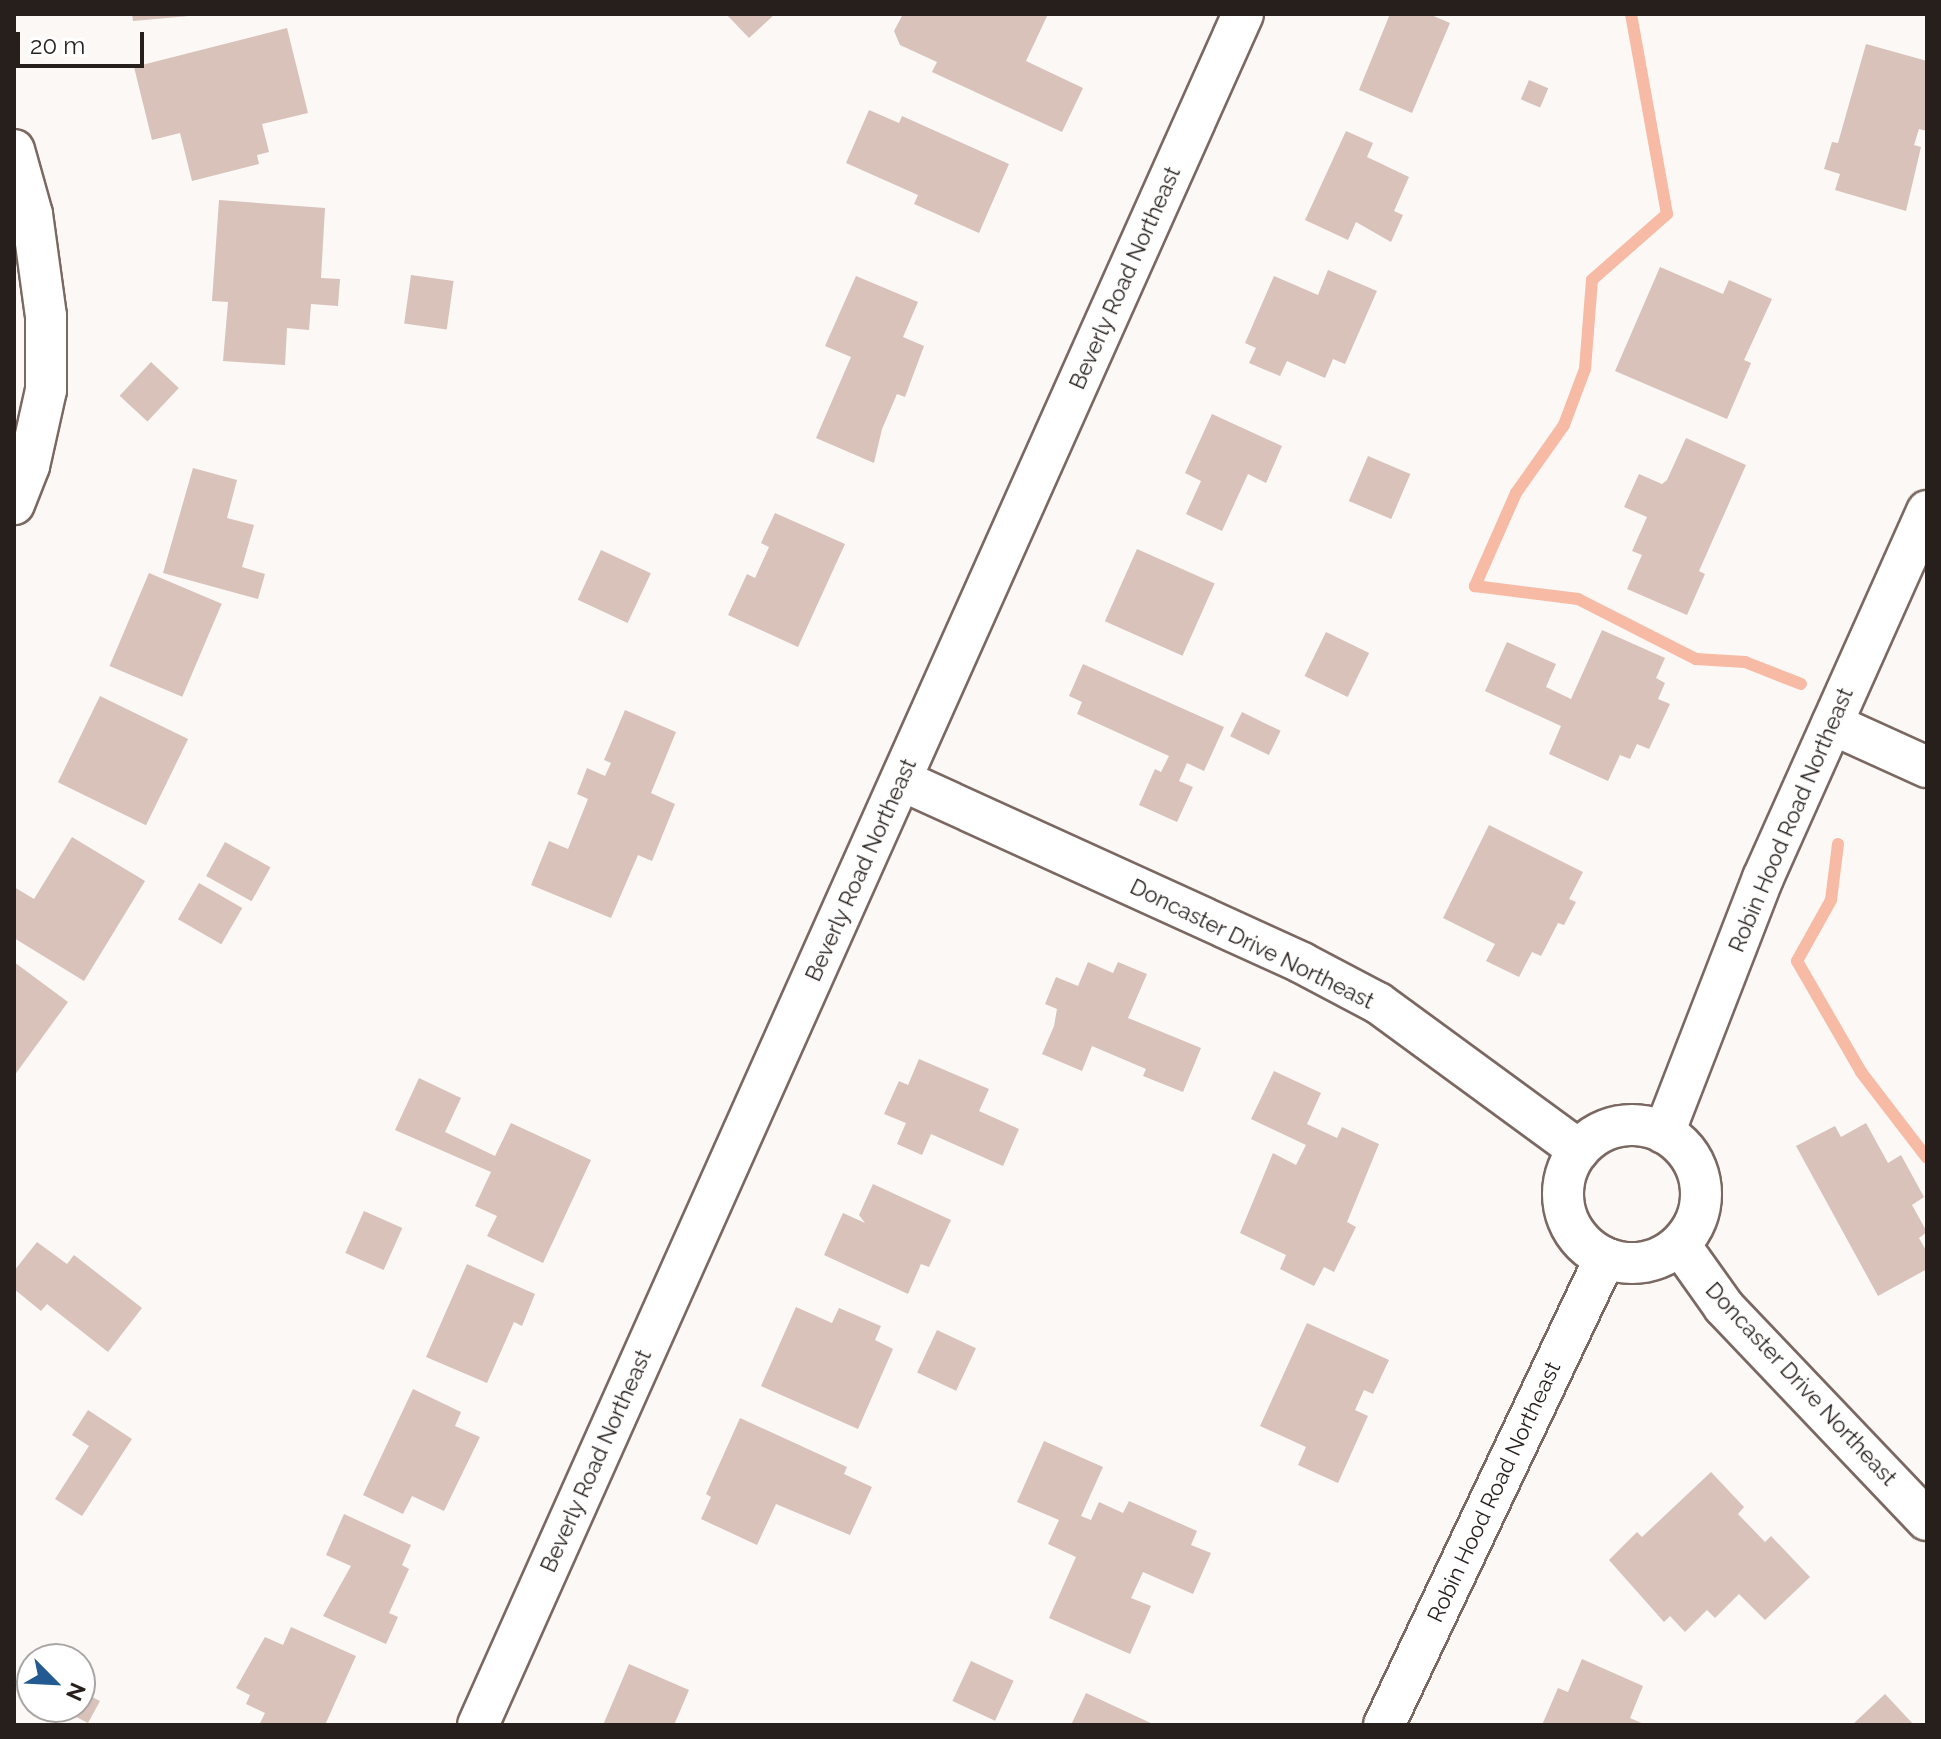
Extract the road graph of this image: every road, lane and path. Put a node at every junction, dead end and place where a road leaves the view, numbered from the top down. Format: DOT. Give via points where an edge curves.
graph roads {
  1 [pos="1243,14"];
  2 [pos="14,150"];
  3 [pos="14,504"];
  4 [pos="1927,511"];
  5 [pos="1832,724"];
  6 [pos="1927,767"];
  7 [pos="901,780"];
  8 [pos="1664,1133"];
  9 [pos="1579,1150"];
  10 [pos="1680,1245"];
  11 [pos="1605,1258"];
  12 [pos="1927,1520"];
  13 [pos="478,1725"];
  14 [pos="1384,1725"];
  1 -- 7 [label="street, Beverly Road Northeast"];
  2 -- 3 [label="street" via="32,214 46,316 46,390 29,466"];
  4 -- 5 [label="street, Robin Hood Road Northeast"];
  5 -- 6 [label="street"];
  5 -- 8 [label="street, Robin Hood Road Northeast" via="1763,878"];
  7 -- 9 [label="street, Doncaster Drive Northeast" via="1302,963 1378,1003"];
  7 -- 13 [label="street, Beverly Road Northeast"];
  8 -- 9 [label="street" via="1619,1127"];
  8 -- 10 [label="street" via="1692,1158 1701,1195 1699,1213"];
  9 -- 11 [label="street" via="1564,1183 1568,1219 1576,1235"];
  10 -- 11 [label="street" via="1644,1263"];
  10 -- 12 [label="street, Doncaster Drive Northeast" via="1724,1307"];
  11 -- 14 [label="street, Robin Hood Road Northeast"];
}
